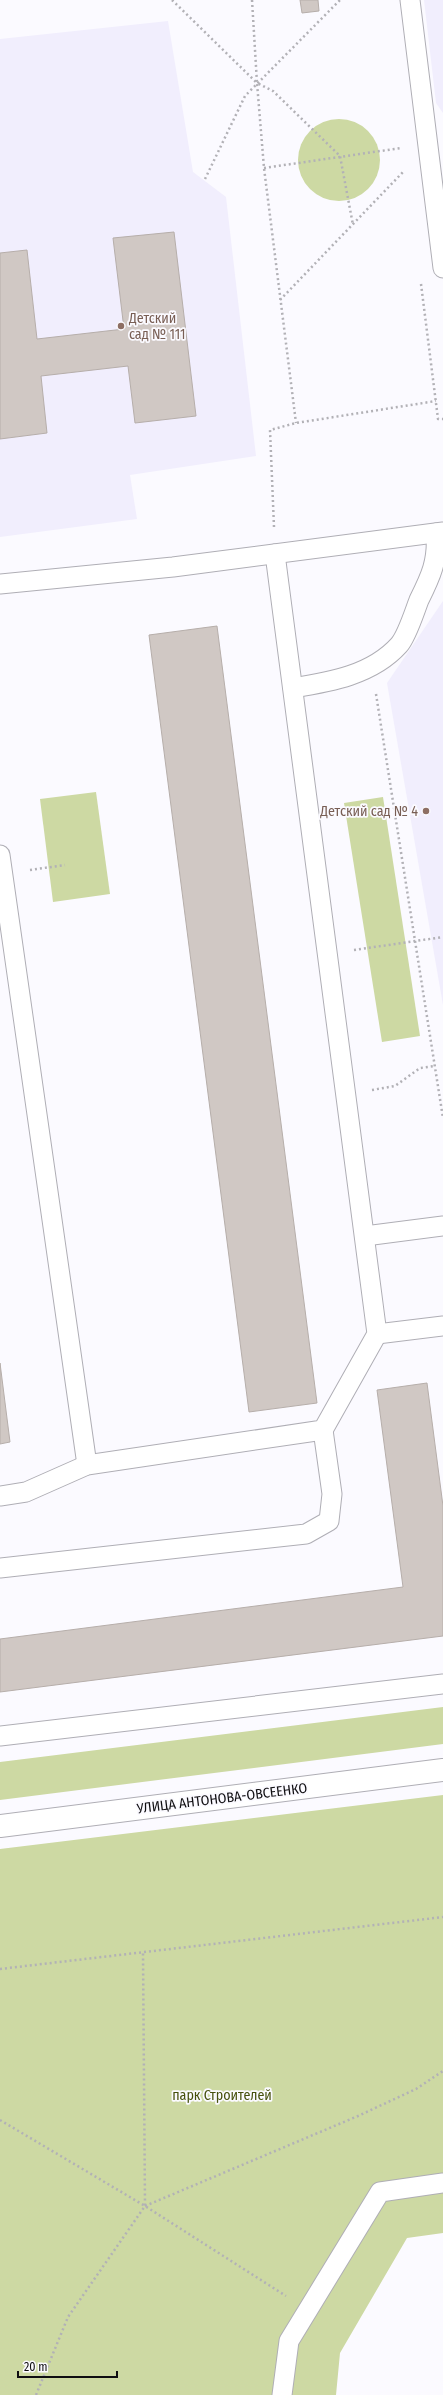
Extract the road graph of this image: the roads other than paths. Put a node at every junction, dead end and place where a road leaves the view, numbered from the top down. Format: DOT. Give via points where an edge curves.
graph roads {
  1 [pos="410,0"];
  2 [pos="436,159"];
  3 [pos="443,268"];
  4 [pos="440,533"];
  5 [pos="275,554"];
  6 [pos="0,584"];
  7 [pos="293,688"];
  8 [pos="0,855"];
  9 [pos="443,1226"];
  10 [pos="365,1236"];
  11 [pos="443,1326"];
  12 [pos="377,1334"];
  13 [pos="324,1430"];
  14 [pos="87,1465"];
  15 [pos="0,1496"];
  16 [pos="0,1568"];
  17 [pos="443,1684"];
  18 [pos="0,1736"];
  19 [pos="443,1770"];
  20 [pos="0,1826"];
  21 [pos="443,2183"];
  22 [pos="282,2395"];
  1 -- 2 [label="lane"];
  2 -- 3 [label="lane"];
  4 -- 5 [label="lane"];
  4 -- 7 [label="lane" via="433,571 399,645 372,666 336,681"];
  5 -- 6 [label="lane"];
  5 -- 7 [label="lane"];
  7 -- 10 [label="lane"];
  8 -- 14 [label="lane"];
  9 -- 10 [label="lane"];
  10 -- 12 [label="lane"];
  11 -- 12 [label="lane"];
  12 -- 13 [label="lane"];
  13 -- 14 [label="lane"];
  13 -- 16 [label="lane" via="332,1494 330,1520 306,1534"];
  14 -- 15 [label="lane" via="26,1492"];
  17 -- 18 [label="lane"];
  19 -- 20 [label="street, УЛИЦА АНТОНОВА-ОВСЕЕНКО"];
  21 -- 22 [label="lane" via="380,2192 289,2341"];
}
